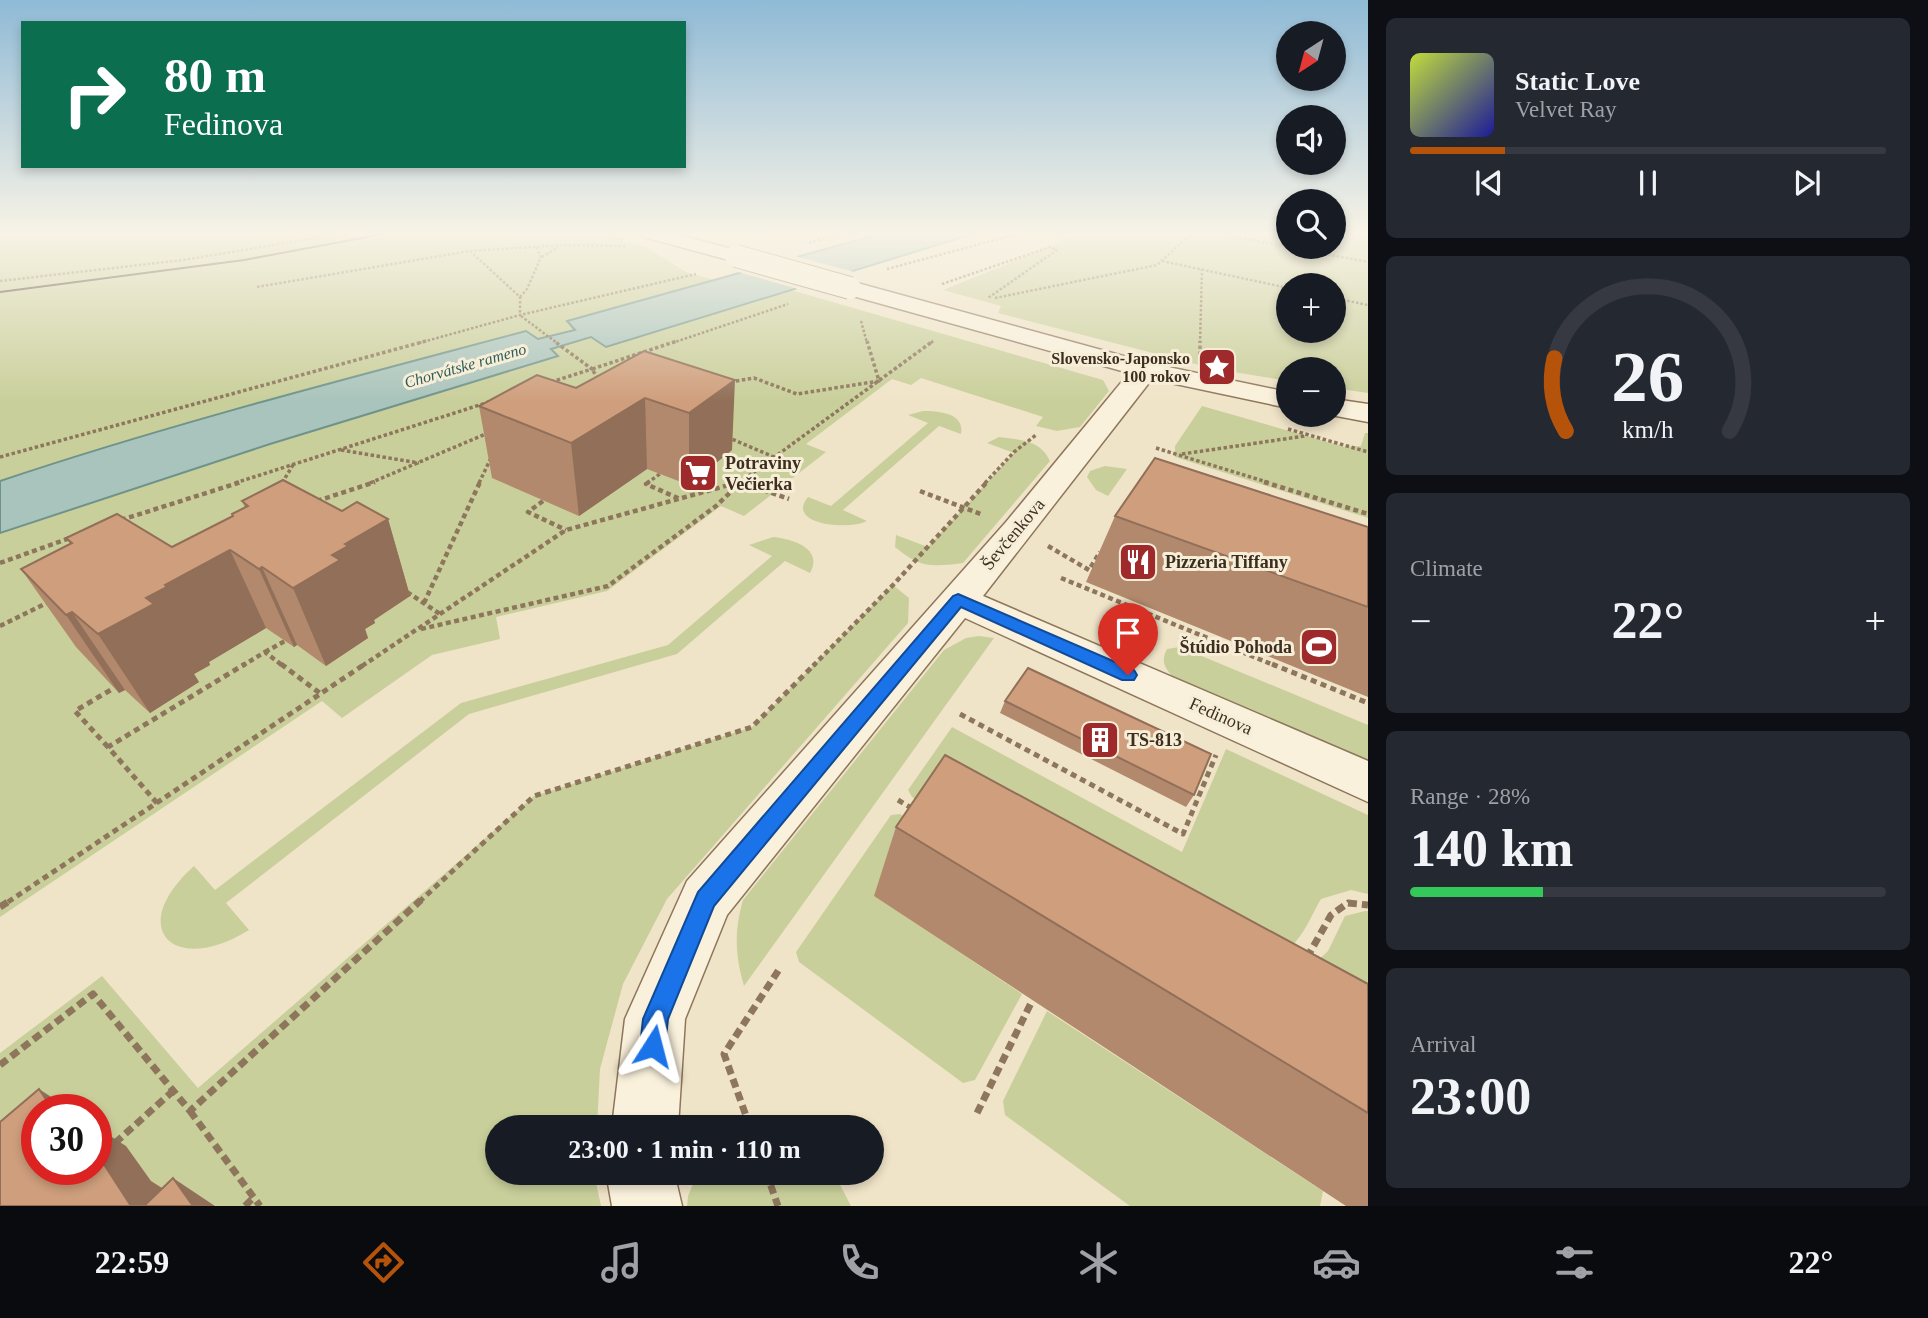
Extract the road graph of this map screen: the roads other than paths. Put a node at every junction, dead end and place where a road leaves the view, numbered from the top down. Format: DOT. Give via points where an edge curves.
graph roads {
  1 [pos="855,289"];
  2 [pos="1146,370"];
  3 [pos="1276,397"];
  4 [pos="1346,409"];
  5 [pos="1368,412"];
  6 [pos="958,600"];
  7 [pos="1368,782"];
  8 [pos="646,1115"];
  9 [pos="642,1185"];
  10 [pos="646,1206"];
  1 -- 2 [label="street, bridge"];
  2 -- 3 [label="street"];
  2 -- 6 [label="street, Ševčenkova"];
  4 -- 5 [label="street"];
  6 -- 7 [label="street, Fedinova"];
  6 -- 8 [label="street, Ševčenkova" via="706,900 655,1019"];
  9 -- 10 [label="street"];
}
